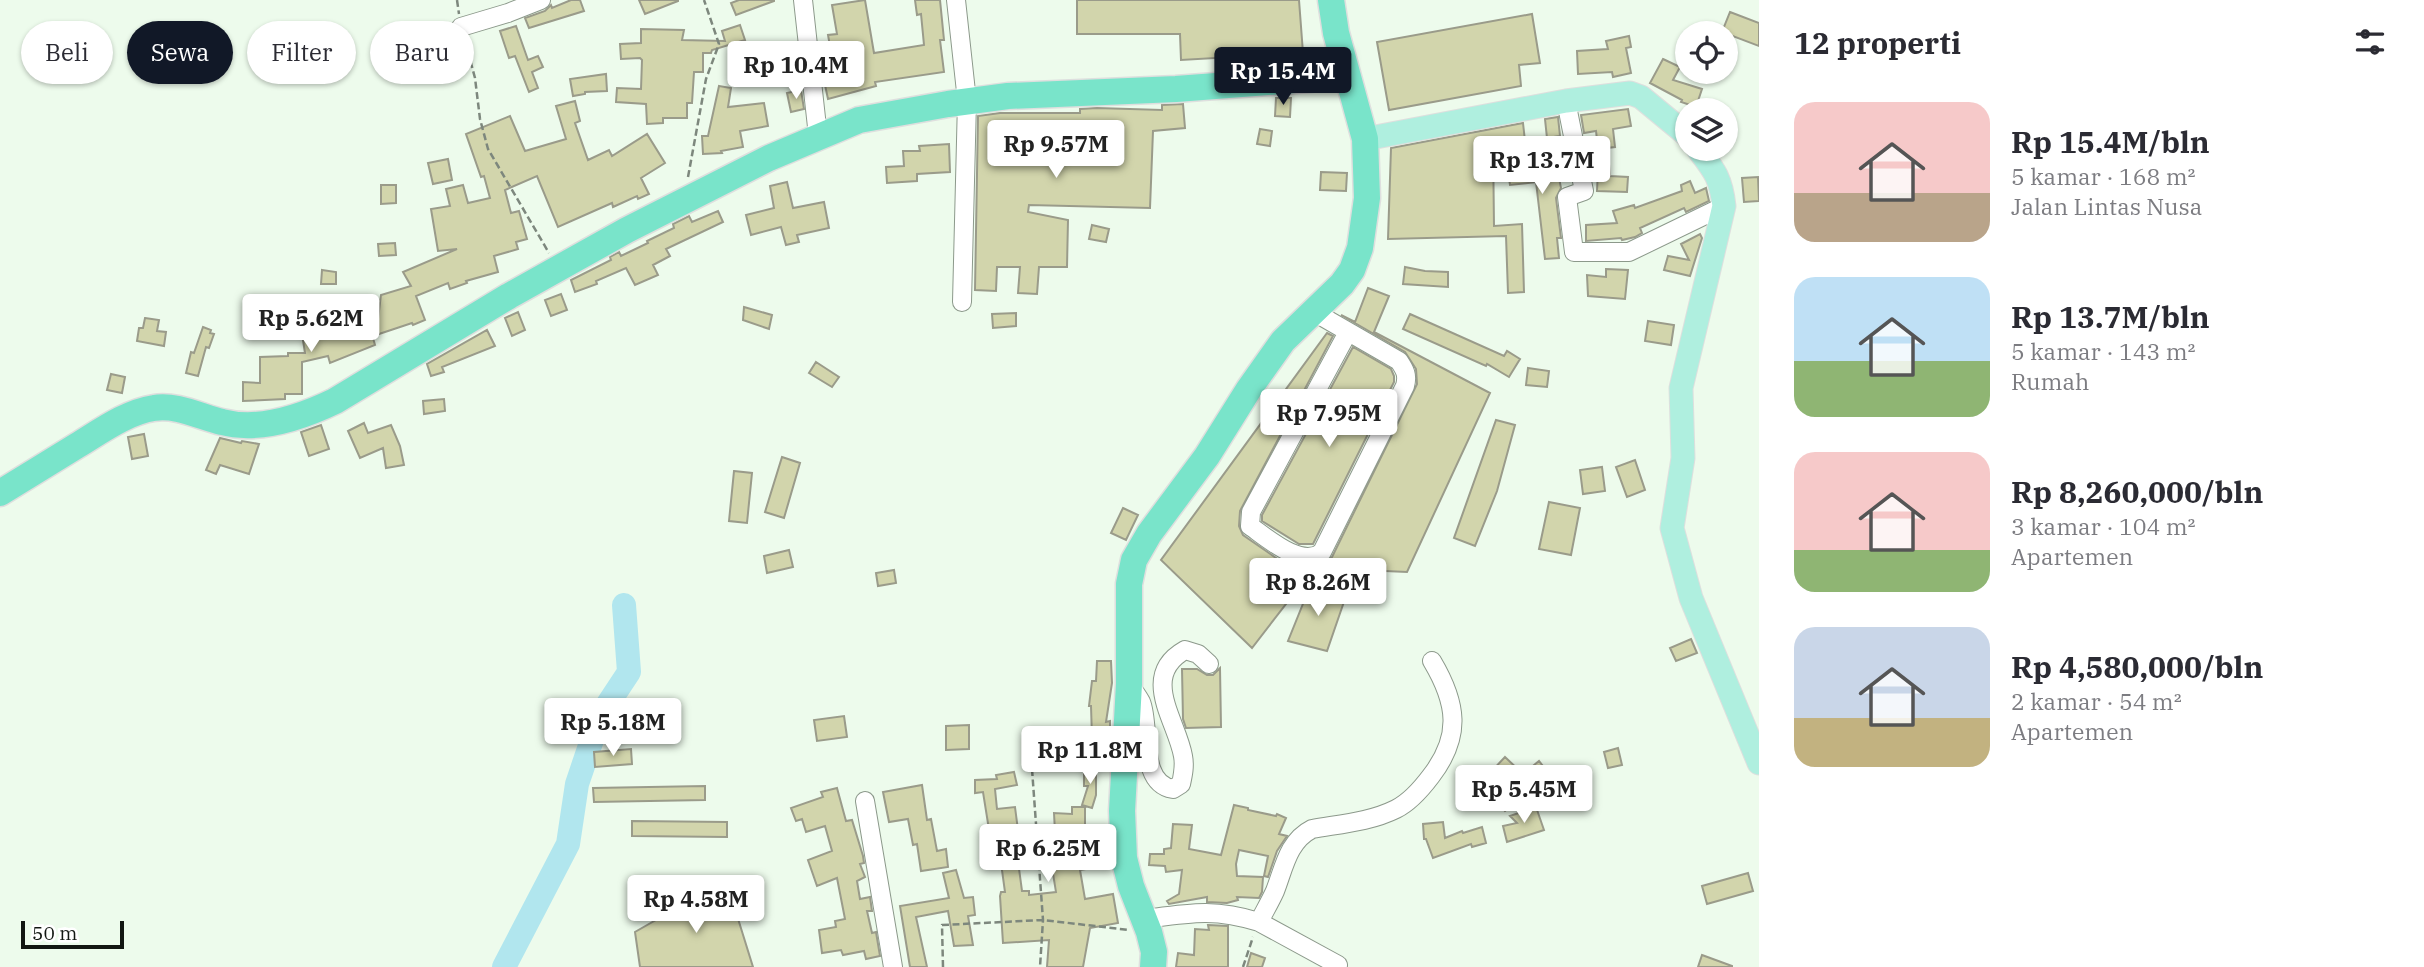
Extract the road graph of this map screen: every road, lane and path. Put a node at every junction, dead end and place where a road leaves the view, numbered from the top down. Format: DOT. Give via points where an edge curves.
graph roads {
  1 [pos="541,0"];
  2 [pos="704,0"];
  3 [pos="803,0"];
  4 [pos="956,0"];
  5 [pos="1331,0"];
  6 [pos="474,23"];
  7 [pos="474,74"];
  8 [pos="1347,76"];
  9 [pos="967,101"];
  10 [pos="1566,101"];
  11 [pos="1675,125"];
  12 [pos="818,136"];
  13 [pos="1366,139"];
  14 [pos="1707,161"];
  15 [pos="683,201"];
  16 [pos="1724,206"];
  17 [pos="558,268"];
  18 [pos="962,302"];
  19 [pos="1314,312"];
  20 [pos="1348,331"];
  21 [pos="0,493"];
  22 [pos="1432,661"];
  23 [pos="1209,664"];
  24 [pos="1129,684"];
  25 [pos="1759,763"];
  26 [pos="1032,769"];
  27 [pos="865,801"];
  28 [pos="1043,919"];
  29 [pos="1259,922"];
  30 [pos="1147,926"];
  31 [pos="1338,965"];
  32 [pos="893,967"];
  33 [pos="943,967"];
  34 [pos="1040,967"];
  35 [pos="1153,967"];
  36 [pos="1243,967"];
  1 -- 6 [label="street"];
  2 -- 15 [label="path" via="719,44 706,79"];
  3 -- 12 [label="street"];
  4 -- 9 [label="street"];
  5 -- 8 [label="highway"];
  7 -- 17 [label="path" via="488,149"];
  8 -- 9 [label="highway"];
  8 -- 13 [label="highway"];
  9 -- 12 [label="highway" via="859,120"];
  9 -- 18 [label="street"];
  10 -- 11 [label="main road" via="1636,94"];
  10 -- 13 [label="main road"];
  10 -- 16 [label="street" via="1584,191 1567,197 1574,252 1629,252"];
  12 -- 15 [label="highway"];
  13 -- 19 [label="highway" via="1367,198 1360,248 1347,277"];
  14 -- 16 [label="main road" via="1716,172"];
  15 -- 17 [label="highway"];
  16 -- 25 [label="main road" via="1681,388 1683,461 1672,528 1691,598"];
  17 -- 21 [label="highway" via="308,414 260,424 226,423 185,411 153,408 130,416"];
  19 -- 20 [label="street"];
  19 -- 24 [label="highway" via="1283,341 1134,560 1129,584"];
  20 -- 20 [label="street" via="1399,361 1407,378 1322,552 1306,558 1284,550 1248,522"];
  22 -- 29 [label="street" via="1452,705 1454,726 1444,760 1399,807 1363,821 1304,833 1291,849"];
  23 -- 24 [label="street" via="1185,650 1166,668 1163,696 1184,770 1181,784 1173,789 1158,782 1154,774 1141,703"];
  24 -- 30 [label="highway" via="1124,858"];
  26 -- 28 [label="path"];
  27 -- 32 [label="street"];
  28 -- 30 [label="path"];
  28 -- 33 [label="path" via="942,925"];
  28 -- 34 [label="path"];
  29 -- 30 [label="street" via="1219,912"];
  29 -- 31 [label="street"];
  29 -- 36 [label="path"];
  30 -- 35 [label="highway"];
}
